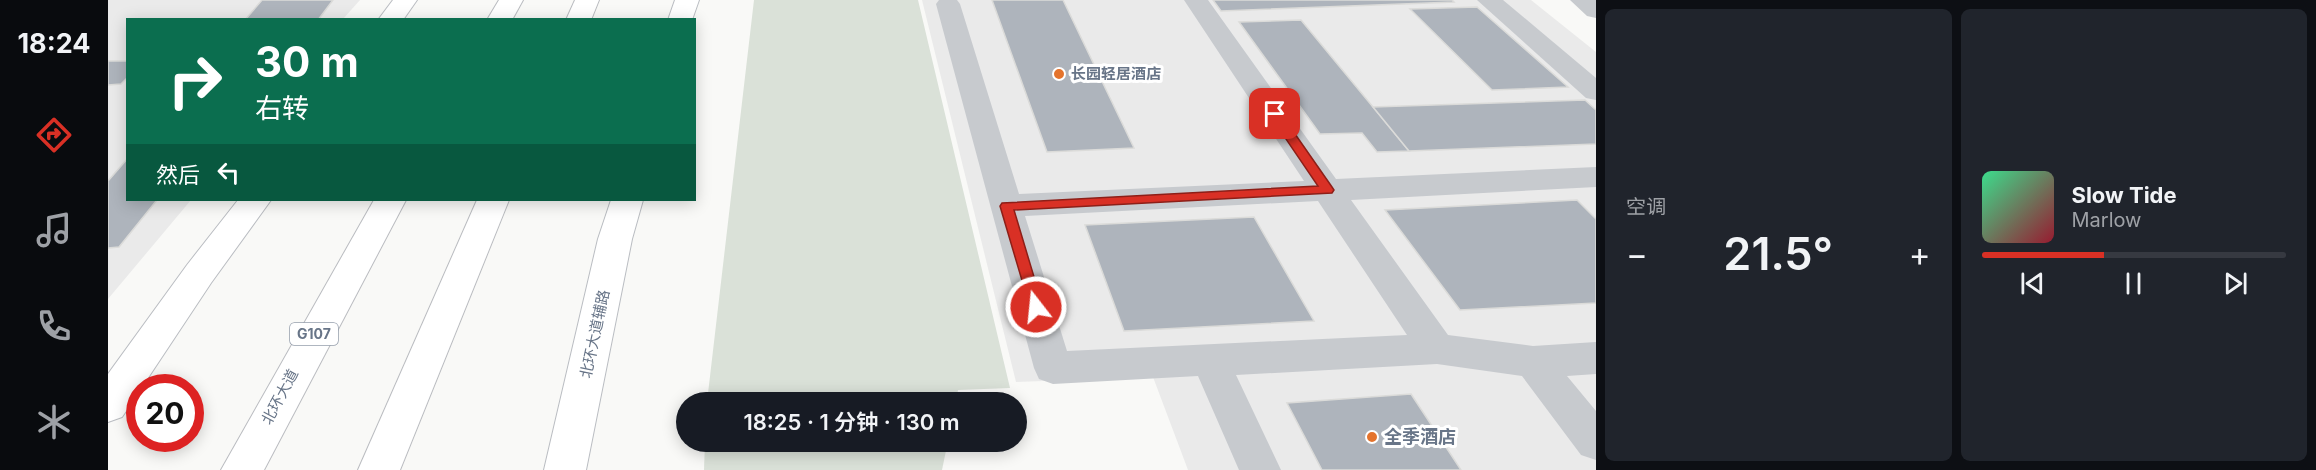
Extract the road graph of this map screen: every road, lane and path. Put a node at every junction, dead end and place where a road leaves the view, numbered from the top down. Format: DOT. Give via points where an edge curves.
graph roads {
  1 [pos="405,0"];
  2 [pos="511,0"];
  3 [pos="587,0"];
  4 [pos="687,0"];
  5 [pos="1196,0"];
  6 [pos="1489,0"];
  7 [pos="1582,0"];
  8 [pos="948,4"];
  9 [pos="1596,11"];
  10 [pos="392,18"];
  11 [pos="500,18"];
  12 [pos="579,18"];
  13 [pos="681,18"];
  14 [pos="1596,92"];
  15 [pos="1596,177"];
  16 [pos="1327,190"];
  17 [pos="254,201"];
  18 [pos="389,201"];
  19 [pos="493,201"];
  20 [pos="627,201"];
  21 [pos="1006,206"];
  22 [pos="308,346"];
  23 [pos="1437,349"];
  24 [pos="1596,358"];
  25 [pos="1210,362"];
  26 [pos="1533,362"];
  27 [pos="108,405"];
  28 [pos="1596,442"];
  29 [pos="220,470"];
  30 [pos="242,470"];
  31 [pos="379,470"];
  32 [pos="566,470"];
  33 [pos="1260,470"];
  1 -- 10 [label="main road"];
  2 -- 11 [label="main road"];
  3 -- 12 [label="main road"];
  4 -- 13 [label="main road"];
  5 -- 16 [label="street"];
  6 -- 14 [label="street"];
  7 -- 9 [label="street"];
  8 -- 21 [label="street"];
  15 -- 16 [label="street"];
  16 -- 21 [label="street"];
  16 -- 23 [label="street"];
  17 -- 27 [label="main road" via="198,274"];
  18 -- 22 [label="main road, 北环大道 / G107"];
  19 -- 31 [label="main road"];
  20 -- 32 [label="main road, 北环大道辅路" via="615,239"];
  21 -- 25 [label="street" via="1053,368"];
  22 -- 29 [label="main road"];
  22 -- 30 [label="main road, 北环大道 / G107"];
  23 -- 25 [label="street"];
  23 -- 26 [label="street"];
  24 -- 26 [label="street"];
  25 -- 33 [label="street"];
  26 -- 28 [label="street"];
}
